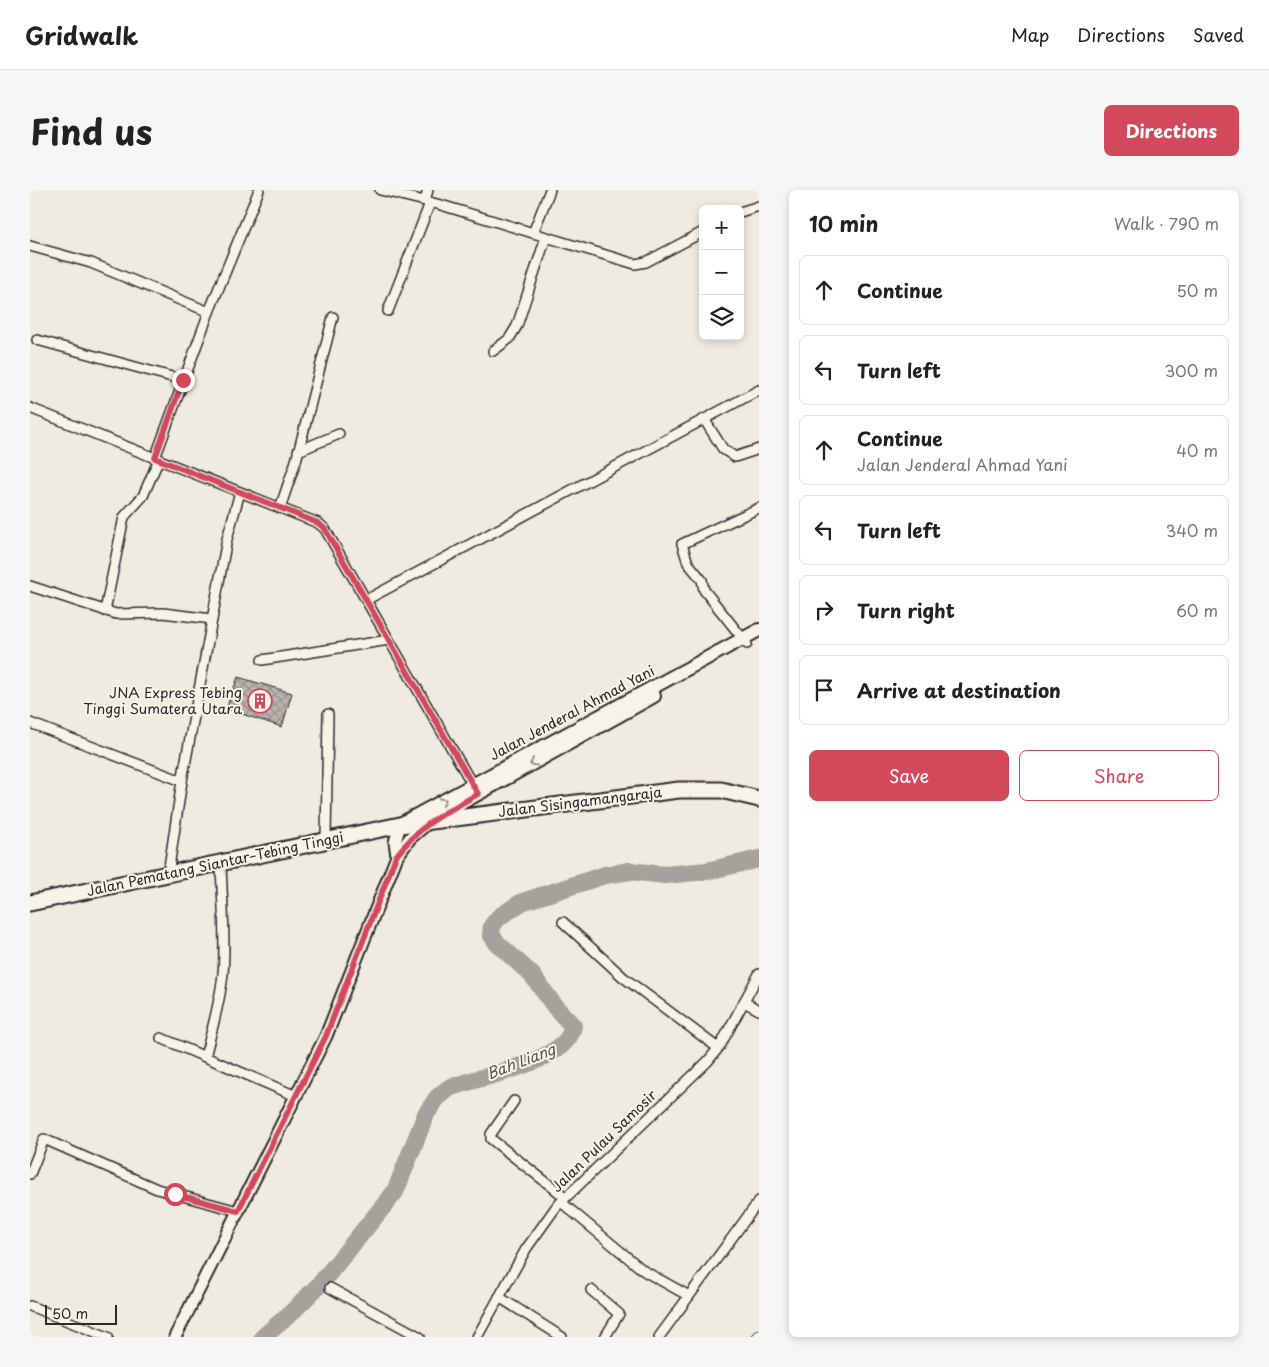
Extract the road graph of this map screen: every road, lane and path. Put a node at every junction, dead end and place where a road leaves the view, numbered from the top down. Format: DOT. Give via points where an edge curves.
graph roads {
  1 [pos="258,190"];
  2 [pos="380,190"];
  3 [pos="428,190"];
  4 [pos="550,190"];
  5 [pos="427,202"];
  6 [pos="759,206"];
  7 [pos="744,211"];
  8 [pos="533,233"];
  9 [pos="699,234"];
  10 [pos="546,238"];
  11 [pos="30,246"];
  12 [pos="388,311"];
  13 [pos="209,312"];
  14 [pos="333,317"];
  15 [pos="36,340"];
  16 [pos="492,351"];
  17 [pos="183,380"];
  18 [pos="759,390"];
  19 [pos="30,408"];
  20 [pos="704,419"];
  21 [pos="339,434"];
  22 [pos="759,449"];
  23 [pos="298,451"];
  24 [pos="157,459"];
  25 [pos="240,492"];
  26 [pos="280,508"];
  27 [pos="759,508"];
  28 [pos="30,586"];
  29 [pos="366,600"];
  30 [pos="105,612"];
  31 [pos="212,619"];
  32 [pos="759,630"];
  33 [pos="759,638"];
  34 [pos="389,640"];
  35 [pos="745,641"];
  36 [pos="262,660"];
  37 [pos="328,714"];
  38 [pos="30,723"];
  39 [pos="182,781"];
  40 [pos="475,789"];
  41 [pos="759,799"];
  42 [pos="430,821"];
  43 [pos="400,825"];
  44 [pos="326,840"];
  45 [pos="396,856"];
  46 [pos="221,863"];
  47 [pos="168,874"];
  48 [pos="30,903"];
  49 [pos="563,922"];
  50 [pos="759,974"];
  51 [pos="744,1002"];
  52 [pos="759,1010"];
  53 [pos="160,1038"];
  54 [pos="718,1048"];
  55 [pos="205,1057"];
  56 [pos="296,1096"];
  57 [pos="514,1101"];
  58 [pos="30,1174"];
  59 [pos="563,1200"];
  60 [pos="759,1201"];
  61 [pos="238,1211"];
  62 [pos="330,1288"];
  63 [pos="591,1290"];
  64 [pos="689,1296"];
  65 [pos="499,1297"];
  66 [pos="30,1306"];
  67 [pos="108,1337"];
  68 [pos="175,1337"];
  69 [pos="420,1337"];
  70 [pos="477,1337"];
  71 [pos="562,1337"];
  72 [pos="605,1337"];
  73 [pos="659,1337"];
  1 -- 13 [label="street"];
  2 -- 5 [label="street"];
  3 -- 5 [label="street"];
  4 -- 8 [label="street"];
  5 -- 8 [label="street"];
  5 -- 12 [label="street"];
  6 -- 7 [label="street"];
  8 -- 10 [label="street"];
  9 -- 10 [label="street" via="646,262 635,264"];
  10 -- 16 [label="street" via="517,326 509,339"];
  11 -- 13 [label="street" via="91,264"];
  13 -- 17 [label="street"];
  14 -- 23 [label="street"];
  15 -- 17 [label="street"];
  17 -- 24 [label="street"];
  18 -- 20 [label="street"];
  19 -- 24 [label="street"];
  20 -- 22 [label="street" via="723,449 735,457"];
  20 -- 29 [label="street"];
  21 -- 23 [label="street"];
  23 -- 26 [label="street"];
  24 -- 25 [label="street"];
  24 -- 30 [label="street" via="143,496 124,516"];
  25 -- 26 [label="street"];
  25 -- 31 [label="street"];
  26 -- 29 [label="street" via="325,529"];
  27 -- 35 [label="street" via="682,544 688,563 702,580 704,590"];
  28 -- 30 [label="street"];
  29 -- 34 [label="street"];
  30 -- 31 [label="street" via="163,613"];
  31 -- 39 [label="street"];
  32 -- 35 [label="main road, Jalan Jenderal Ahmad Yani"];
  33 -- 35 [label="main road, Jalan Jenderal Ahmad Yani"];
  34 -- 36 [label="street"];
  34 -- 40 [label="street"];
  35 -- 40 [label="main road, Jalan Jenderal Ahmad Yani"];
  37 -- 44 [label="street"];
  38 -- 39 [label="street"];
  39 -- 47 [label="street"];
  40 -- 42 [label="main road, Jalan Jenderal Ahmad Yani"];
  43 -- 40 [label="main road, Jalan Jenderal Ahmad Yani, one-way"];
  41 -- 42 [label="highway, Jalan Sisingamangaraja" via="721,790 678,790"];
  42 -- 43 [label="highway, Jalan Sisingamangaraja"];
  42 -- 45 [label="street" via="410,838"];
  43 -- 44 [label="highway, Jalan Pematang Siantar–Tebing Tinggi"];
  43 -- 45 [label="street" via="395,842"];
  44 -- 46 [label="highway, Jalan Pematang Siantar–Tebing Tinggi"];
  45 -- 56 [label="street" via="326,1036"];
  46 -- 47 [label="highway, Jalan Pematang Siantar–Tebing Tinggi"];
  46 -- 55 [label="street" via="222,975 217,1012"];
  47 -- 48 [label="highway, Jalan Pematang Siantar–Tebing Tinggi"];
  49 -- 54 [label="street" via="623,977"];
  50 -- 51 [label="street, Jalan Pulau Samosir"];
  51 -- 52 [label="street"];
  51 -- 54 [label="street, Jalan Pulau Samosir"];
  53 -- 55 [label="street"];
  54 -- 59 [label="street, Jalan Pulau Samosir"];
  55 -- 56 [label="street"];
  56 -- 61 [label="street"];
  57 -- 59 [label="street" via="491,1134 491,1139"];
  58 -- 61 [label="street" via="44,1139 158,1189"];
  59 -- 64 [label="street" via="644,1271"];
  59 -- 65 [label="street, Jalan Pulau Samosir" via="526,1250"];
  60 -- 64 [label="street"];
  61 -- 68 [label="street"];
  62 -- 69 [label="street"];
  63 -- 72 [label="street" via="617,1310 618,1314"];
  64 -- 73 [label="street"];
  65 -- 70 [label="street, Jalan Pulau Samosir"];
  65 -- 71 [label="street"];
  66 -- 67 [label="street"];
}
